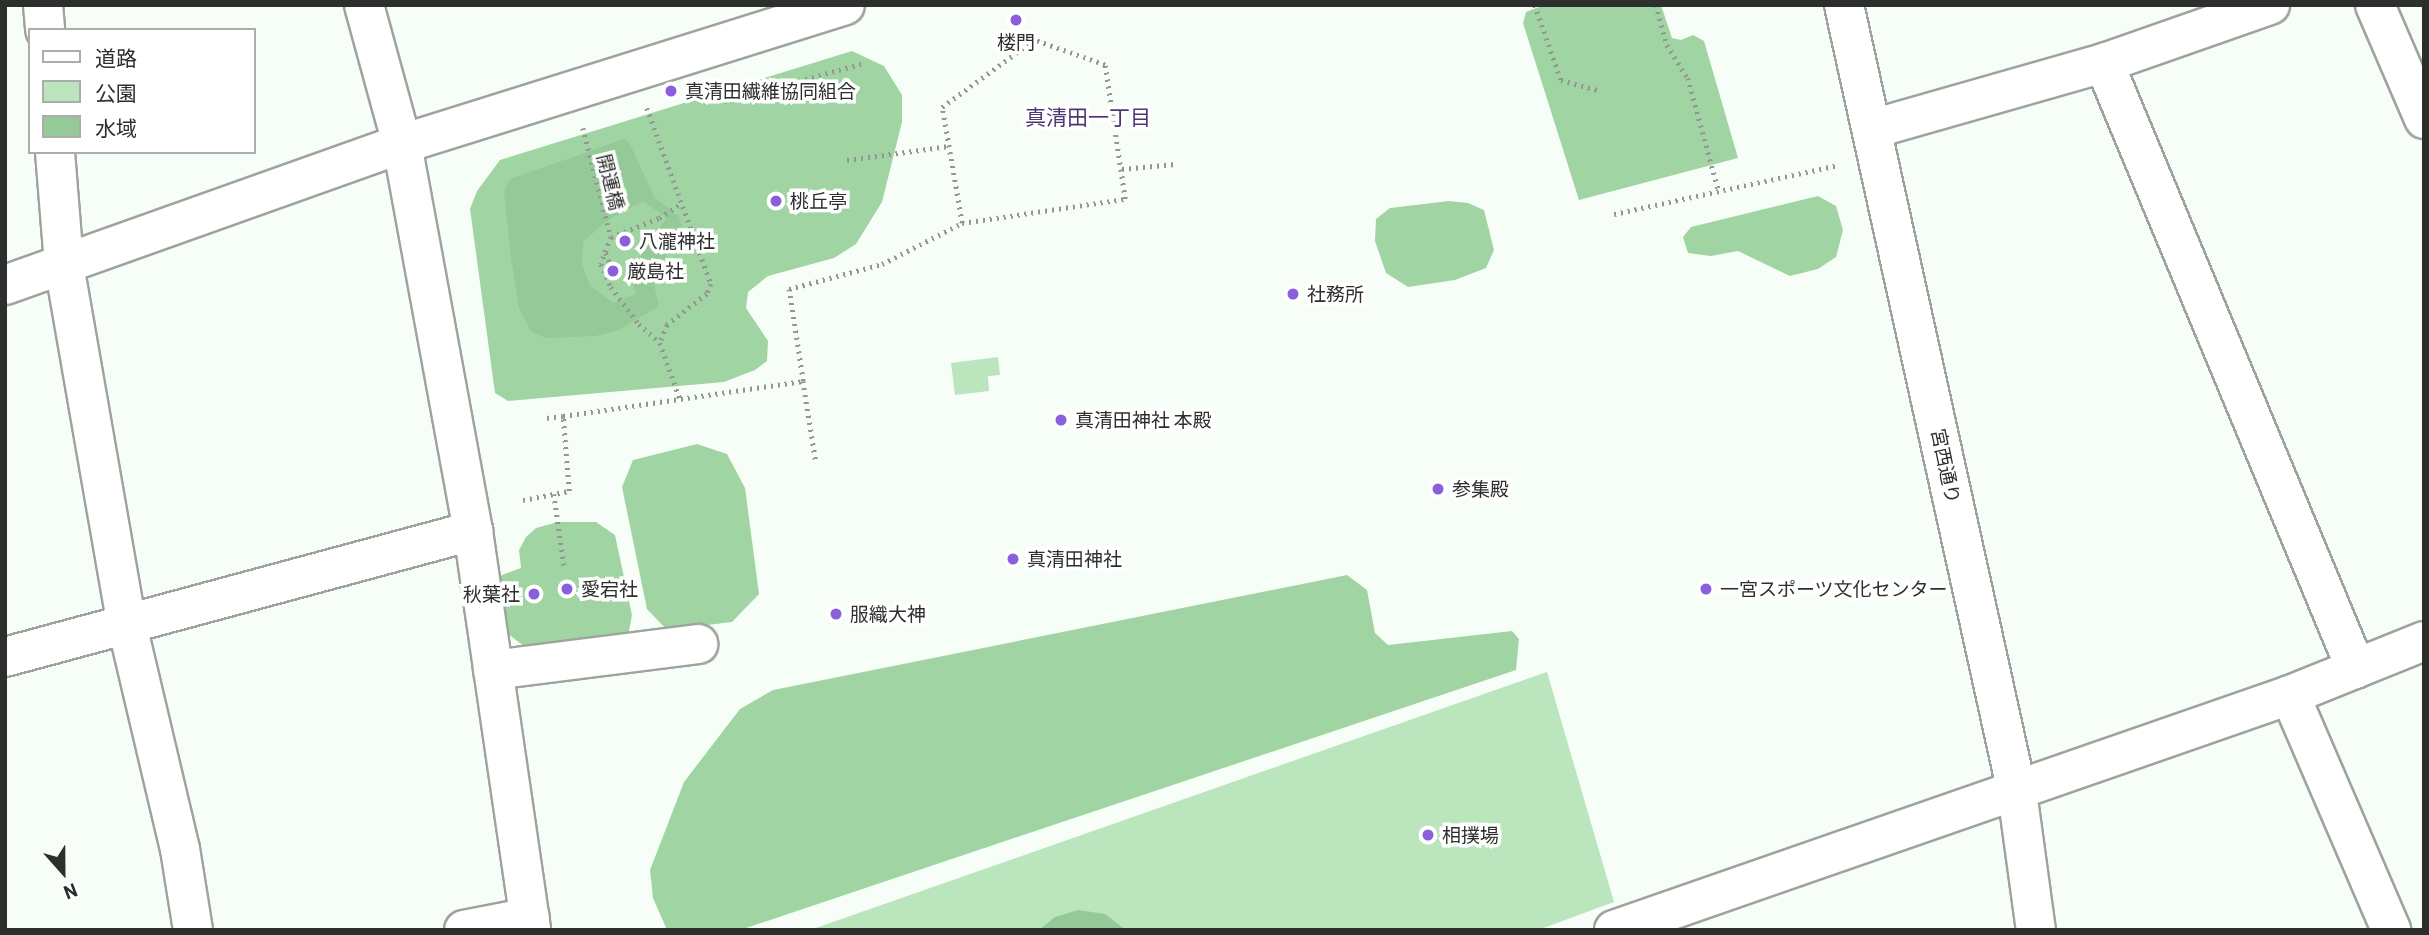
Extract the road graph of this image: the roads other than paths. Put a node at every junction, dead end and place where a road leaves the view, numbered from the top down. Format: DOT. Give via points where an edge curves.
graph roads {
  1 [pos="43,5"];
  2 [pos="364,5"];
  3 [pos="845,5"];
  4 [pos="1844,5"];
  5 [pos="2270,5"];
  6 [pos="2375,5"];
  7 [pos="45,28"];
  8 [pos="2104,63"];
  9 [pos="2424,119"];
  10 [pos="1875,143"];
  11 [pos="402,144"];
  12 [pos="55,154"];
  13 [pos="64,265"];
  14 [pos="5,285"];
  15 [pos="473,531"];
  16 [pos="127,625"];
  17 [pos="2424,641"];
  18 [pos="698,644"];
  19 [pos="5,657"];
  20 [pos="2356,669"];
  21 [pos="493,670"];
  22 [pos="2290,695"];
  23 [pos="2017,792"];
  24 [pos="531,923"];
  25 [pos="1620,929"];
  26 [pos="193,930"];
  27 [pos="464,930"];
  28 [pos="2036,930"];
  29 [pos="2391,930"];
  1 -- 7 [label="street"];
  2 -- 11 [label="street"];
  3 -- 11 [label="street"];
  4 -- 10 [label="street, 宮西通り"];
  5 -- 8 [label="street"];
  6 -- 9 [label="street"];
  8 -- 10 [label="street"];
  8 -- 20 [label="street"];
  10 -- 23 [label="street, 宮西通り"];
  11 -- 13 [label="street"];
  11 -- 15 [label="street"];
  12 -- 13 [label="street"];
  13 -- 14 [label="street"];
  13 -- 16 [label="street"];
  15 -- 16 [label="street"];
  15 -- 21 [label="street"];
  16 -- 19 [label="street"];
  16 -- 26 [label="street" via="180,849"];
  17 -- 20 [label="street"];
  18 -- 21 [label="street"];
  20 -- 22 [label="street"];
  21 -- 24 [label="street"];
  22 -- 23 [label="street"];
  22 -- 29 [label="street"];
  23 -- 25 [label="street"];
  23 -- 28 [label="street, 宮西通り"];
  24 -- 27 [label="street"];
}
